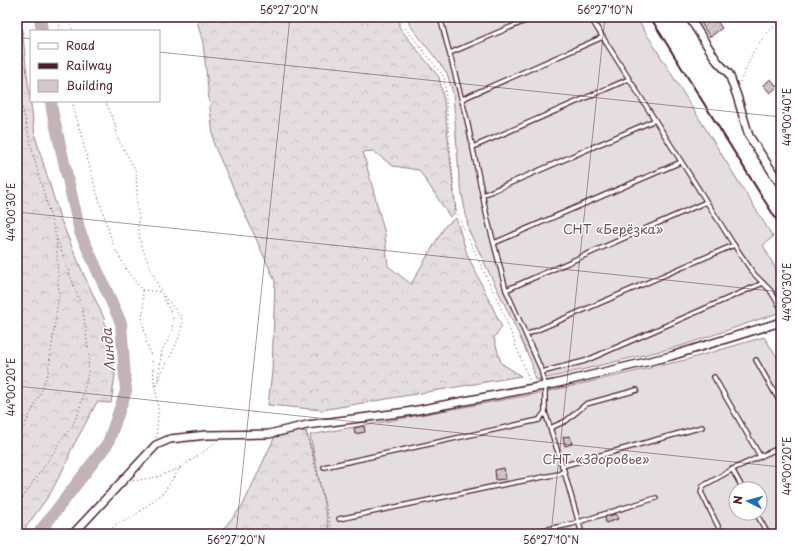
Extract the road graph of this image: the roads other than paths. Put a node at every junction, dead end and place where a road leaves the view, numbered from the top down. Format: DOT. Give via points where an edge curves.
graph roads {
  1 [pos="440,17"];
  2 [pos="590,17"];
  3 [pos="689,17"];
  4 [pos="525,20"];
  5 [pos="603,37"];
  6 [pos="450,54"];
  7 [pos="629,79"];
  8 [pos="462,99"];
  9 [pos="655,120"];
  10 [pos="473,147"];
  11 [pos="681,162"];
  12 [pos="781,185"];
  13 [pos="482,195"];
  14 [pos="706,202"];
  15 [pos="494,243"];
  16 [pos="734,245"];
  17 [pos="763,283"];
  18 [pos="506,290"];
  19 [pos="781,308"];
  20 [pos="781,322"];
  21 [pos="526,335"];
  22 [pos="756,360"];
  23 [pos="542,372"];
  24 [pos="714,378"];
  25 [pos="544,386"];
  26 [pos="637,390"];
  27 [pos="781,404"];
  28 [pos="545,412"];
  29 [pos="702,427"];
  30 [pos="550,428"];
  31 [pos="781,447"];
  32 [pos="760,456"];
  33 [pos="562,466"];
  34 [pos="324,467"];
  35 [pos="732,469"];
  36 [pos="564,471"];
  37 [pos="739,481"];
  38 [pos="656,498"];
  39 [pos="339,519"];
  40 [pos="578,521"];
  41 [pos="761,521"];
  42 [pos="73,534"];
  43 [pos="525,534"];
  44 [pos="582,534"];
  45 [pos="722,534"];
  46 [pos="768,534"];
  1 -- 6 [label="lane"];
  2 -- 5 [label="lane"];
  3 -- 12 [label="street" via="717,61 729,74 749,136"];
  4 -- 6 [label="lane"];
  5 -- 7 [label="lane"];
  5 -- 8 [label="lane"];
  6 -- 8 [label="lane"];
  7 -- 9 [label="lane"];
  7 -- 10 [label="lane"];
  8 -- 10 [label="lane"];
  9 -- 11 [label="lane"];
  9 -- 13 [label="lane"];
  10 -- 13 [label="lane"];
  11 -- 14 [label="lane"];
  11 -- 15 [label="lane"];
  13 -- 15 [label="lane"];
  14 -- 16 [label="lane"];
  14 -- 18 [label="lane"];
  15 -- 18 [label="lane"];
  16 -- 17 [label="lane"];
  16 -- 21 [label="lane"];
  17 -- 19 [label="lane"];
  17 -- 23 [label="lane" via="585,360"];
  18 -- 21 [label="lane"];
  20 -- 25 [label="street" via="671,356"];
  21 -- 23 [label="lane"];
  22 -- 27 [label="lane"];
  23 -- 25 [label="lane"];
  24 -- 32 [label="lane"];
  25 -- 28 [label="lane"];
  25 -- 42 [label="street" via="407,412 304,426 269,434 206,435 170,440 156,445"];
  26 -- 30 [label="lane" via="586,404 566,421"];
  28 -- 30 [label="lane"];
  28 -- 34 [label="lane" via="539,420"];
  29 -- 33 [label="lane"];
  30 -- 33 [label="lane"];
  31 -- 32 [label="lane"];
  32 -- 35 [label="lane"];
  33 -- 36 [label="lane"];
  35 -- 37 [label="lane"];
  35 -- 45 [label="lane" via="703,486 701,492"];
  36 -- 39 [label="lane"];
  36 -- 40 [label="lane"];
  38 -- 40 [label="lane"];
  40 -- 43 [label="lane"];
  40 -- 44 [label="lane"];
  41 -- 46 [label="lane"];
}
